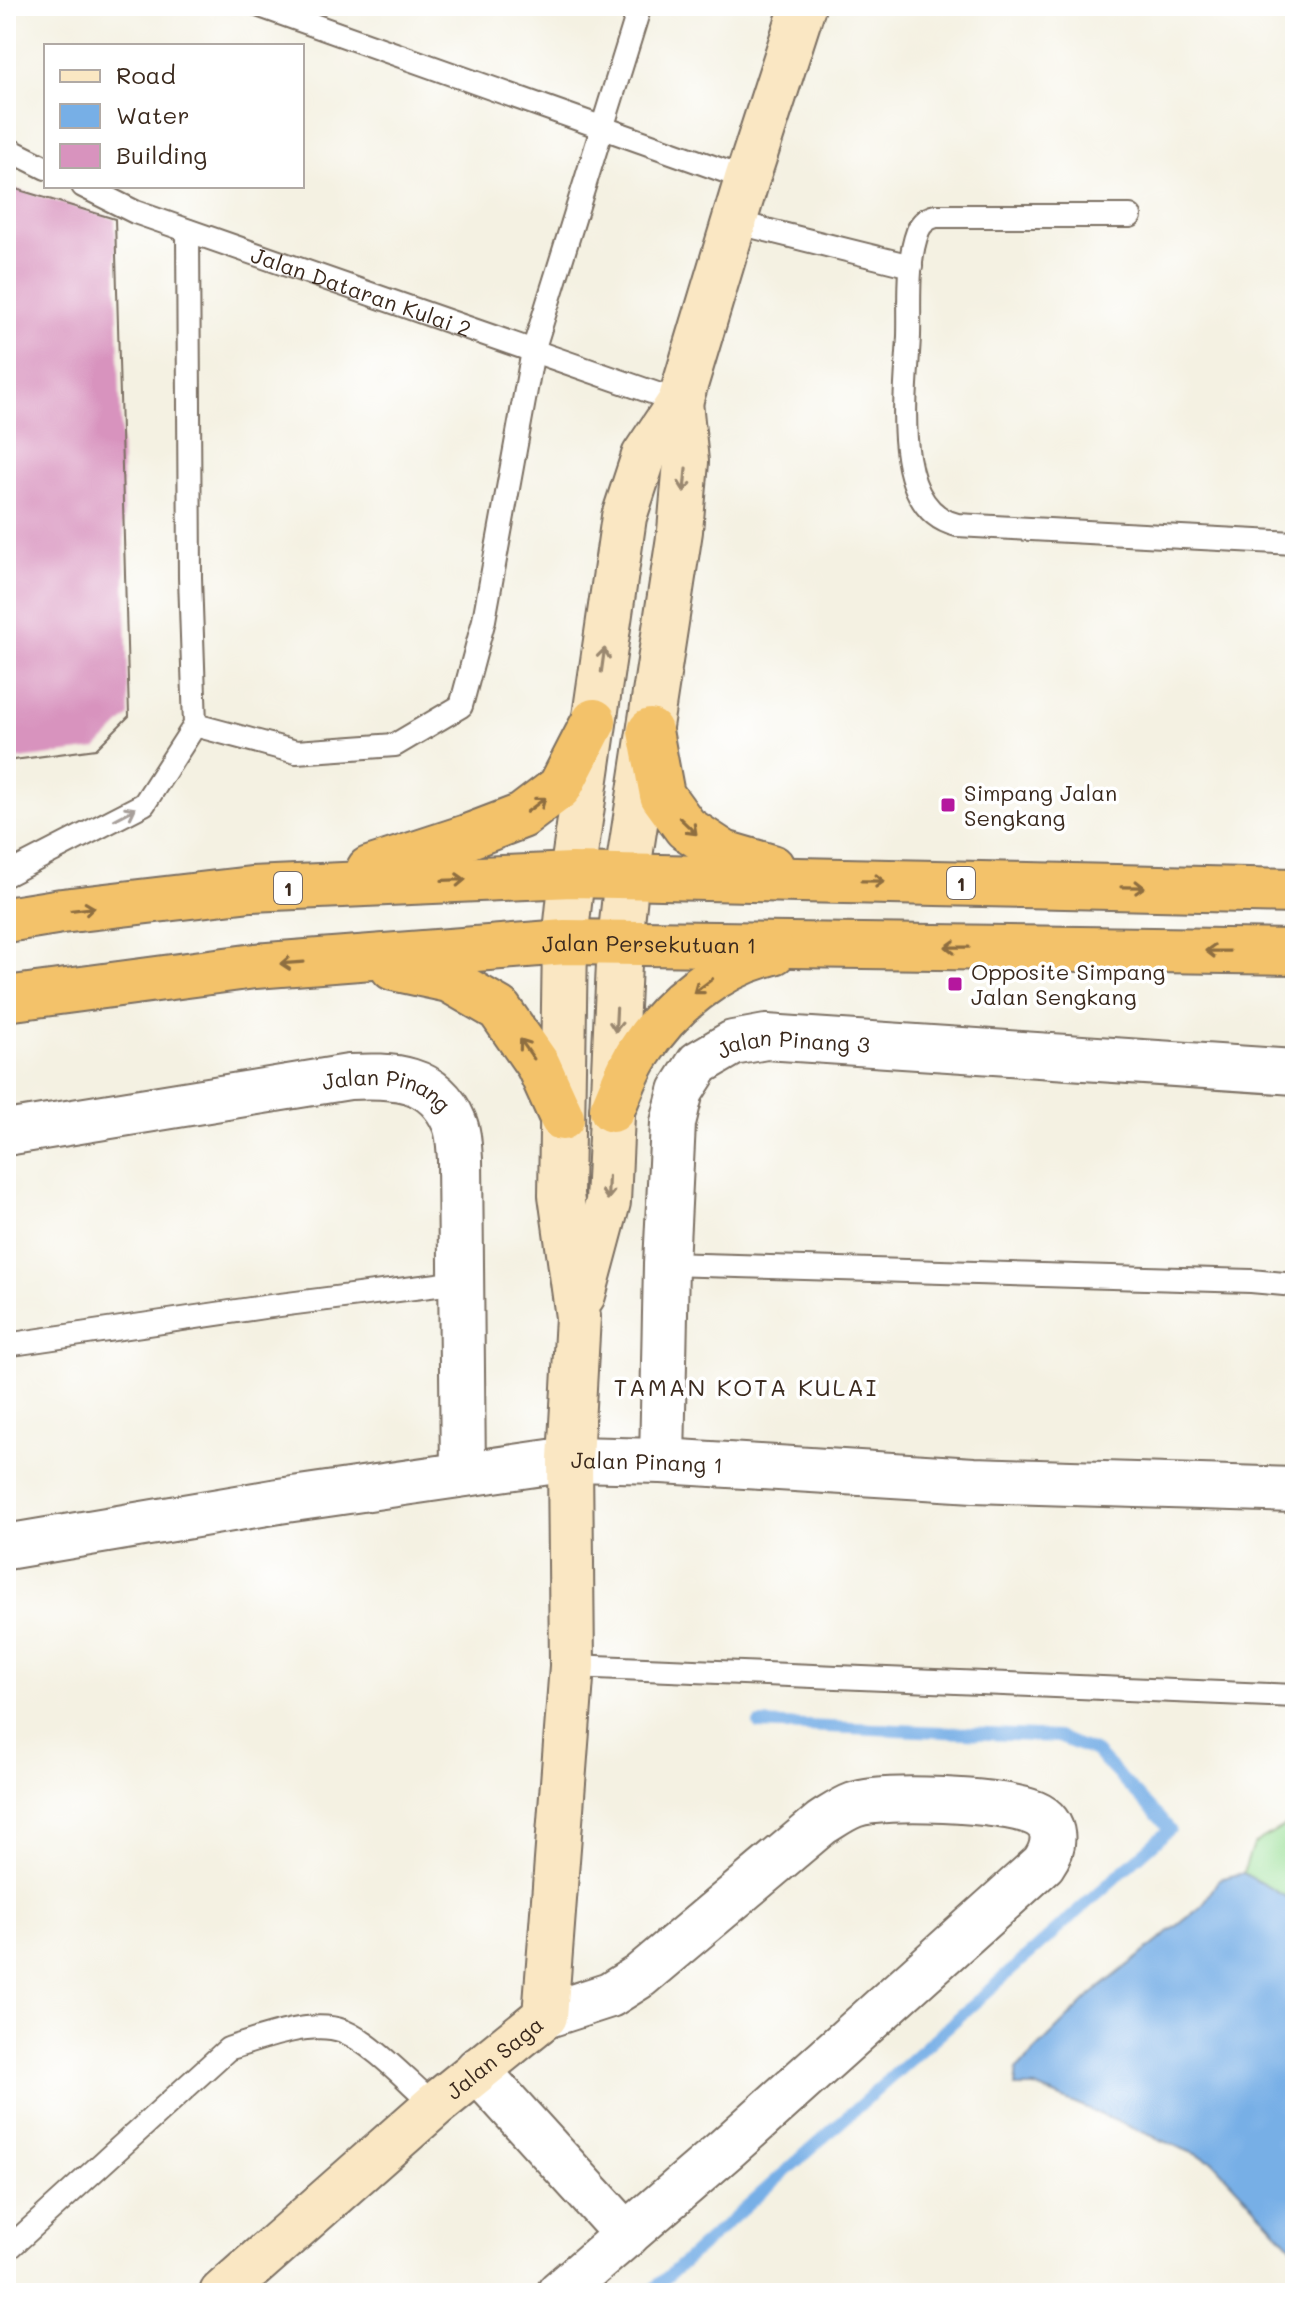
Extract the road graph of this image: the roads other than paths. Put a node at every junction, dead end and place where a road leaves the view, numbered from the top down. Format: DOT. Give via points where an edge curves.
graph roads {
  1 [pos="260,6"];
  2 [pos="640,6"];
  3 [pos="803,6"];
  4 [pos="601,127"];
  5 [pos="6,152"];
  6 [pos="44,167"];
  7 [pos="747,179"];
  8 [pos="87,188"];
  9 [pos="1130,216"];
  10 [pos="734,222"];
  11 [pos="188,231"];
  12 [pos="911,266"];
  13 [pos="533,351"];
  14 [pos="680,402"];
  15 [pos="1295,543"];
  16 [pos="594,721"];
  17 [pos="195,725"];
  18 [pos="650,731"];
  19 [pos="6,875"];
  20 [pos="572,875"];
  21 [pos="627,876"];
  22 [pos="819,880"];
  23 [pos="305,887"];
  24 [pos="1295,891"];
  25 [pos="6,920"];
  26 [pos="565,942"];
  27 [pos="620,942"];
  28 [pos="799,945"];
  29 [pos="1295,952"];
  30 [pos="349,959"];
  31 [pos="6,999"];
  32 [pos="1295,1072"];
  33 [pos="612,1110"];
  34 [pos="562,1118"];
  35 [pos="6,1133"];
  36 [pos="666,1264"];
  37 [pos="461,1282"];
  38 [pos="1295,1285"];
  39 [pos="578,1317"];
  40 [pos="6,1345"];
  41 [pos="570,1459"];
  42 [pos="662,1461"];
  43 [pos="463,1474"];
  44 [pos="1295,1490"];
  45 [pos="6,1547"];
  46 [pos="572,1666"];
  47 [pos="1295,1696"];
  48 [pos="545,2016"];
  49 [pos="477,2070"];
  50 [pos="435,2105"];
  51 [pos="627,2235"];
  52 [pos="6,2251"];
  53 [pos="222,2293"];
  54 [pos="559,2293"];
  1 -- 4 [label="lane"];
  2 -- 4 [label="lane"];
  3 -- 7 [label="street"];
  4 -- 7 [label="lane"];
  4 -- 13 [label="lane"];
  5 -- 6 [label="lane"];
  7 -- 10 [label="street"];
  8 -- 11 [label="lane, Jalan Dataran Kulai 2"];
  9 -- 12 [label="lane" via="936,216 918,231"];
  10 -- 12 [label="lane"];
  10 -- 14 [label="street"];
  11 -- 13 [label="lane, Jalan Dataran Kulai 2"];
  11 -- 17 [label="lane"];
  12 -- 15 [label="lane" via="905,446 916,487 939,518 957,525"];
  13 -- 14 [label="lane, Jalan Dataran Kulai 2"];
  13 -- 17 [label="lane" via="484,620 461,706 395,745 296,752"];
  16 -- 14 [label="street, one-way" via="624,517 644,456"];
  14 -- 18 [label="street, one-way" via="686,462 680,531"];
  16 -- 20 [label="street"];
  23 -- 16 [label="highway, one-way" via="522,816 560,787"];
  19 -- 17 [label="lane, one-way" via="144,804"];
  18 -- 21 [label="street"];
  18 -- 22 [label="highway, one-way" via="662,795 686,828 724,853"];
  20 -- 21 [label="highway, 1"];
  23 -- 20 [label="highway, 1, one-way"];
  20 -- 26 [label="street"];
  21 -- 22 [label="highway, 1"];
  21 -- 27 [label="street"];
  22 -- 24 [label="highway, 1, one-way"];
  25 -- 23 [label="highway, 1, one-way"];
  26 -- 27 [label="highway, Jalan Persekutuan 1"];
  26 -- 30 [label="highway, Jalan Persekutuan 1"];
  26 -- 34 [label="street"];
  27 -- 28 [label="highway, Jalan Persekutuan 1"];
  27 -- 33 [label="street, one-way"];
  29 -- 28 [label="highway, Jalan Persekutuan 1, one-way"];
  28 -- 33 [label="highway, one-way" via="747,958 706,982 668,1015 637,1055"];
  30 -- 31 [label="highway, Jalan Persekutuan 1, one-way"];
  34 -- 30 [label="highway, one-way" via="538,1065 499,1009 449,980"];
  32 -- 36 [label="street, Jalan Pinang 3" via="766,1037 733,1043 699,1063 681,1091 673,1123"];
  33 -- 39 [label="street, one-way" via="608,1202"];
  34 -- 39 [label="street" via="561,1195"];
  35 -- 37 [label="street, Jalan Pinang" via="349,1077 389,1075 419,1083 443,1103 455,1124"];
  36 -- 38 [label="lane"];
  36 -- 42 [label="street, Jalan Pinang 3"];
  37 -- 40 [label="lane"];
  37 -- 43 [label="street, Jalan Pinang"];
  39 -- 41 [label="street"];
  41 -- 42 [label="street, Jalan Pinang 1"];
  41 -- 43 [label="street, Jalan Pinang 1"];
  41 -- 46 [label="street"];
  42 -- 44 [label="street, Jalan Pinang 1" via="974,1480"];
  43 -- 45 [label="street, Jalan Pinang 1"];
  46 -- 47 [label="lane"];
  46 -- 48 [label="street"];
  48 -- 49 [label="street, Jalan Saga"];
  48 -- 51 [label="street, Jalan Saga" via="610,1995 640,1976 822,1823 855,1805 924,1799 988,1804 1033,1813 1049,1825 1054,1843 1043,1864"];
  49 -- 50 [label="street, Jalan Saga"];
  49 -- 51 [label="street"];
  50 -- 52 [label="lane" via="367,2045 341,2030 303,2028 265,2036 228,2049"];
  50 -- 53 [label="street, Jalan Saga"];
  51 -- 54 [label="street, Jalan Saga"];
}
